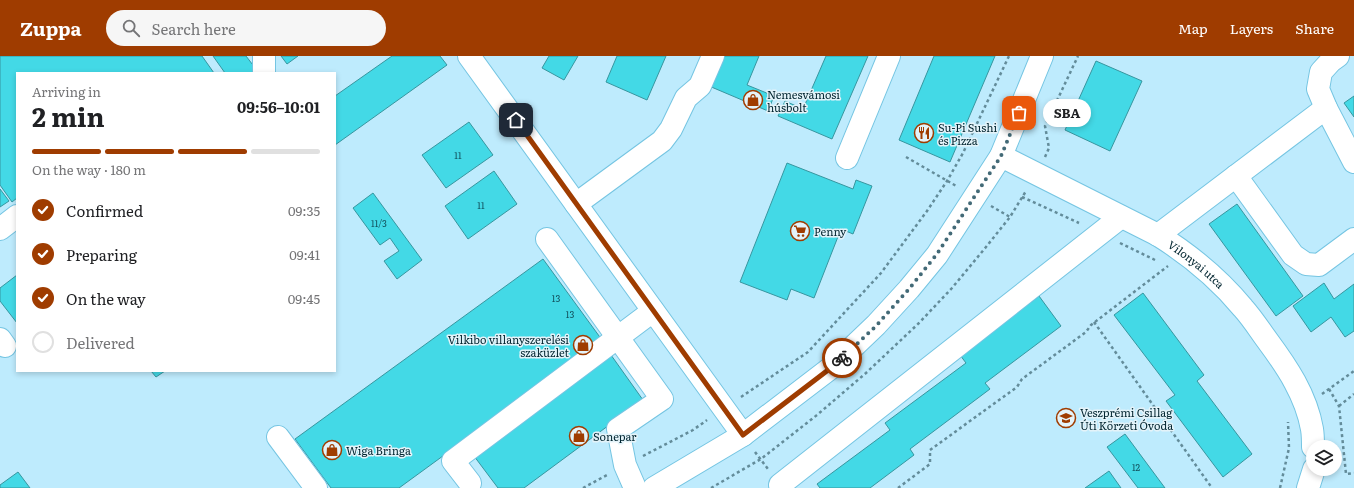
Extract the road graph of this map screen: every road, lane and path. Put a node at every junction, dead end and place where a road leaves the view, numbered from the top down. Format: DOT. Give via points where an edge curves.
graph roads {
  1 [pos="264,56"];
  2 [pos="469,56"];
  3 [pos="713,56"];
  4 [pos="889,56"];
  5 [pos="1009,56"];
  6 [pos="1042,56"];
  7 [pos="1338,56"];
  8 [pos="264,72"];
  9 [pos="1326,108"];
  10 [pos="1001,156"];
  11 [pos="847,158"];
  12 [pos="1354,162"];
  13 [pos="1236,176"];
  14 [pos="1022,197"];
  15 [pos="576,204"];
  16 [pos="16,217"];
  17 [pos="1121,217"];
  18 [pos="0,229"];
  19 [pos="1100,233"];
  20 [pos="1158,235"];
  21 [pos="547,239"];
  22 [pos="1354,239"];
  23 [pos="1168,266"];
  24 [pos="1174,270"];
  25 [pos="653,311"];
  26 [pos="1094,322"];
  27 [pos="618,337"];
  28 [pos="1329,389"];
  29 [pos="1354,394"];
  30 [pos="1339,406"];
  31 [pos="724,409"];
  32 [pos="1288,418"];
  33 [pos="743,435"];
  34 [pos="278,437"];
  35 [pos="1313,440"];
  36 [pos="625,465"];
  37 [pos="1354,473"];
  38 [pos="1312,476"];
  39 [pos="470,483"];
  40 [pos="781,487"];
  41 [pos="316,488"];
  42 [pos="583,488"];
  43 [pos="635,488"];
  44 [pos="654,488"];
  45 [pos="898,488"];
  46 [pos="1212,488"];
  47 [pos="1280,488"];
  48 [pos="1308,488"];
  1 -- 8 [label="street"];
  2 -- 15 [label="street"];
  3 -- 15 [label="street" via="700,86 686,98 671,129 662,140"];
  4 -- 11 [label="street"];
  5 -- 31 [label="path" via="947,181 880,273 808,352"];
  6 -- 10 [label="street"];
  7 -- 9 [label="street" via="1322,72 1318,89"];
  9 -- 12 [label="street"];
  9 -- 13 [label="street"];
  10 -- 17 [label="street, Vilonyai utca"];
  10 -- 33 [label="street" via="937,254 876,326 832,367"];
  13 -- 20 [label="street"];
  13 -- 22 [label="street" via="1293,255 1306,264 1319,264"];
  14 -- 19 [label="path"];
  15 -- 25 [label="street"];
  16 -- 18 [label="street"];
  17 -- 19 [label="street"];
  17 -- 20 [label="street, Vilonyai utca"];
  19 -- 23 [label="path"];
  19 -- 40 [label="street"];
  20 -- 35 [label="street, Vilonyai utca" via="1201,265 1244,309 1286,366 1299,389 1306,406"];
  21 -- 27 [label="street"];
  23 -- 24 [label="path"];
  23 -- 26 [label="path"];
  25 -- 27 [label="street"];
  25 -- 31 [label="street"];
  26 -- 45 [label="path" via="1086,332 1022,379 1017,387 930,450 930,464"];
  26 -- 46 [label="path"];
  27 -- 36 [label="street" via="662,399 618,429"];
  27 -- 39 [label="street" via="453,461"];
  28 -- 30 [label="path"];
  29 -- 30 [label="path"];
  30 -- 37 [label="path" via="1346,474"];
  31 -- 33 [label="street"];
  31 -- 36 [label="path" via="693,430"];
  32 -- 47 [label="path" via="1289,448"];
  33 -- 44 [label="street"];
  34 -- 41 [label="street"];
  36 -- 42 [label="path"];
  36 -- 43 [label="street"];
  38 -- 48 [label="street"];
}
